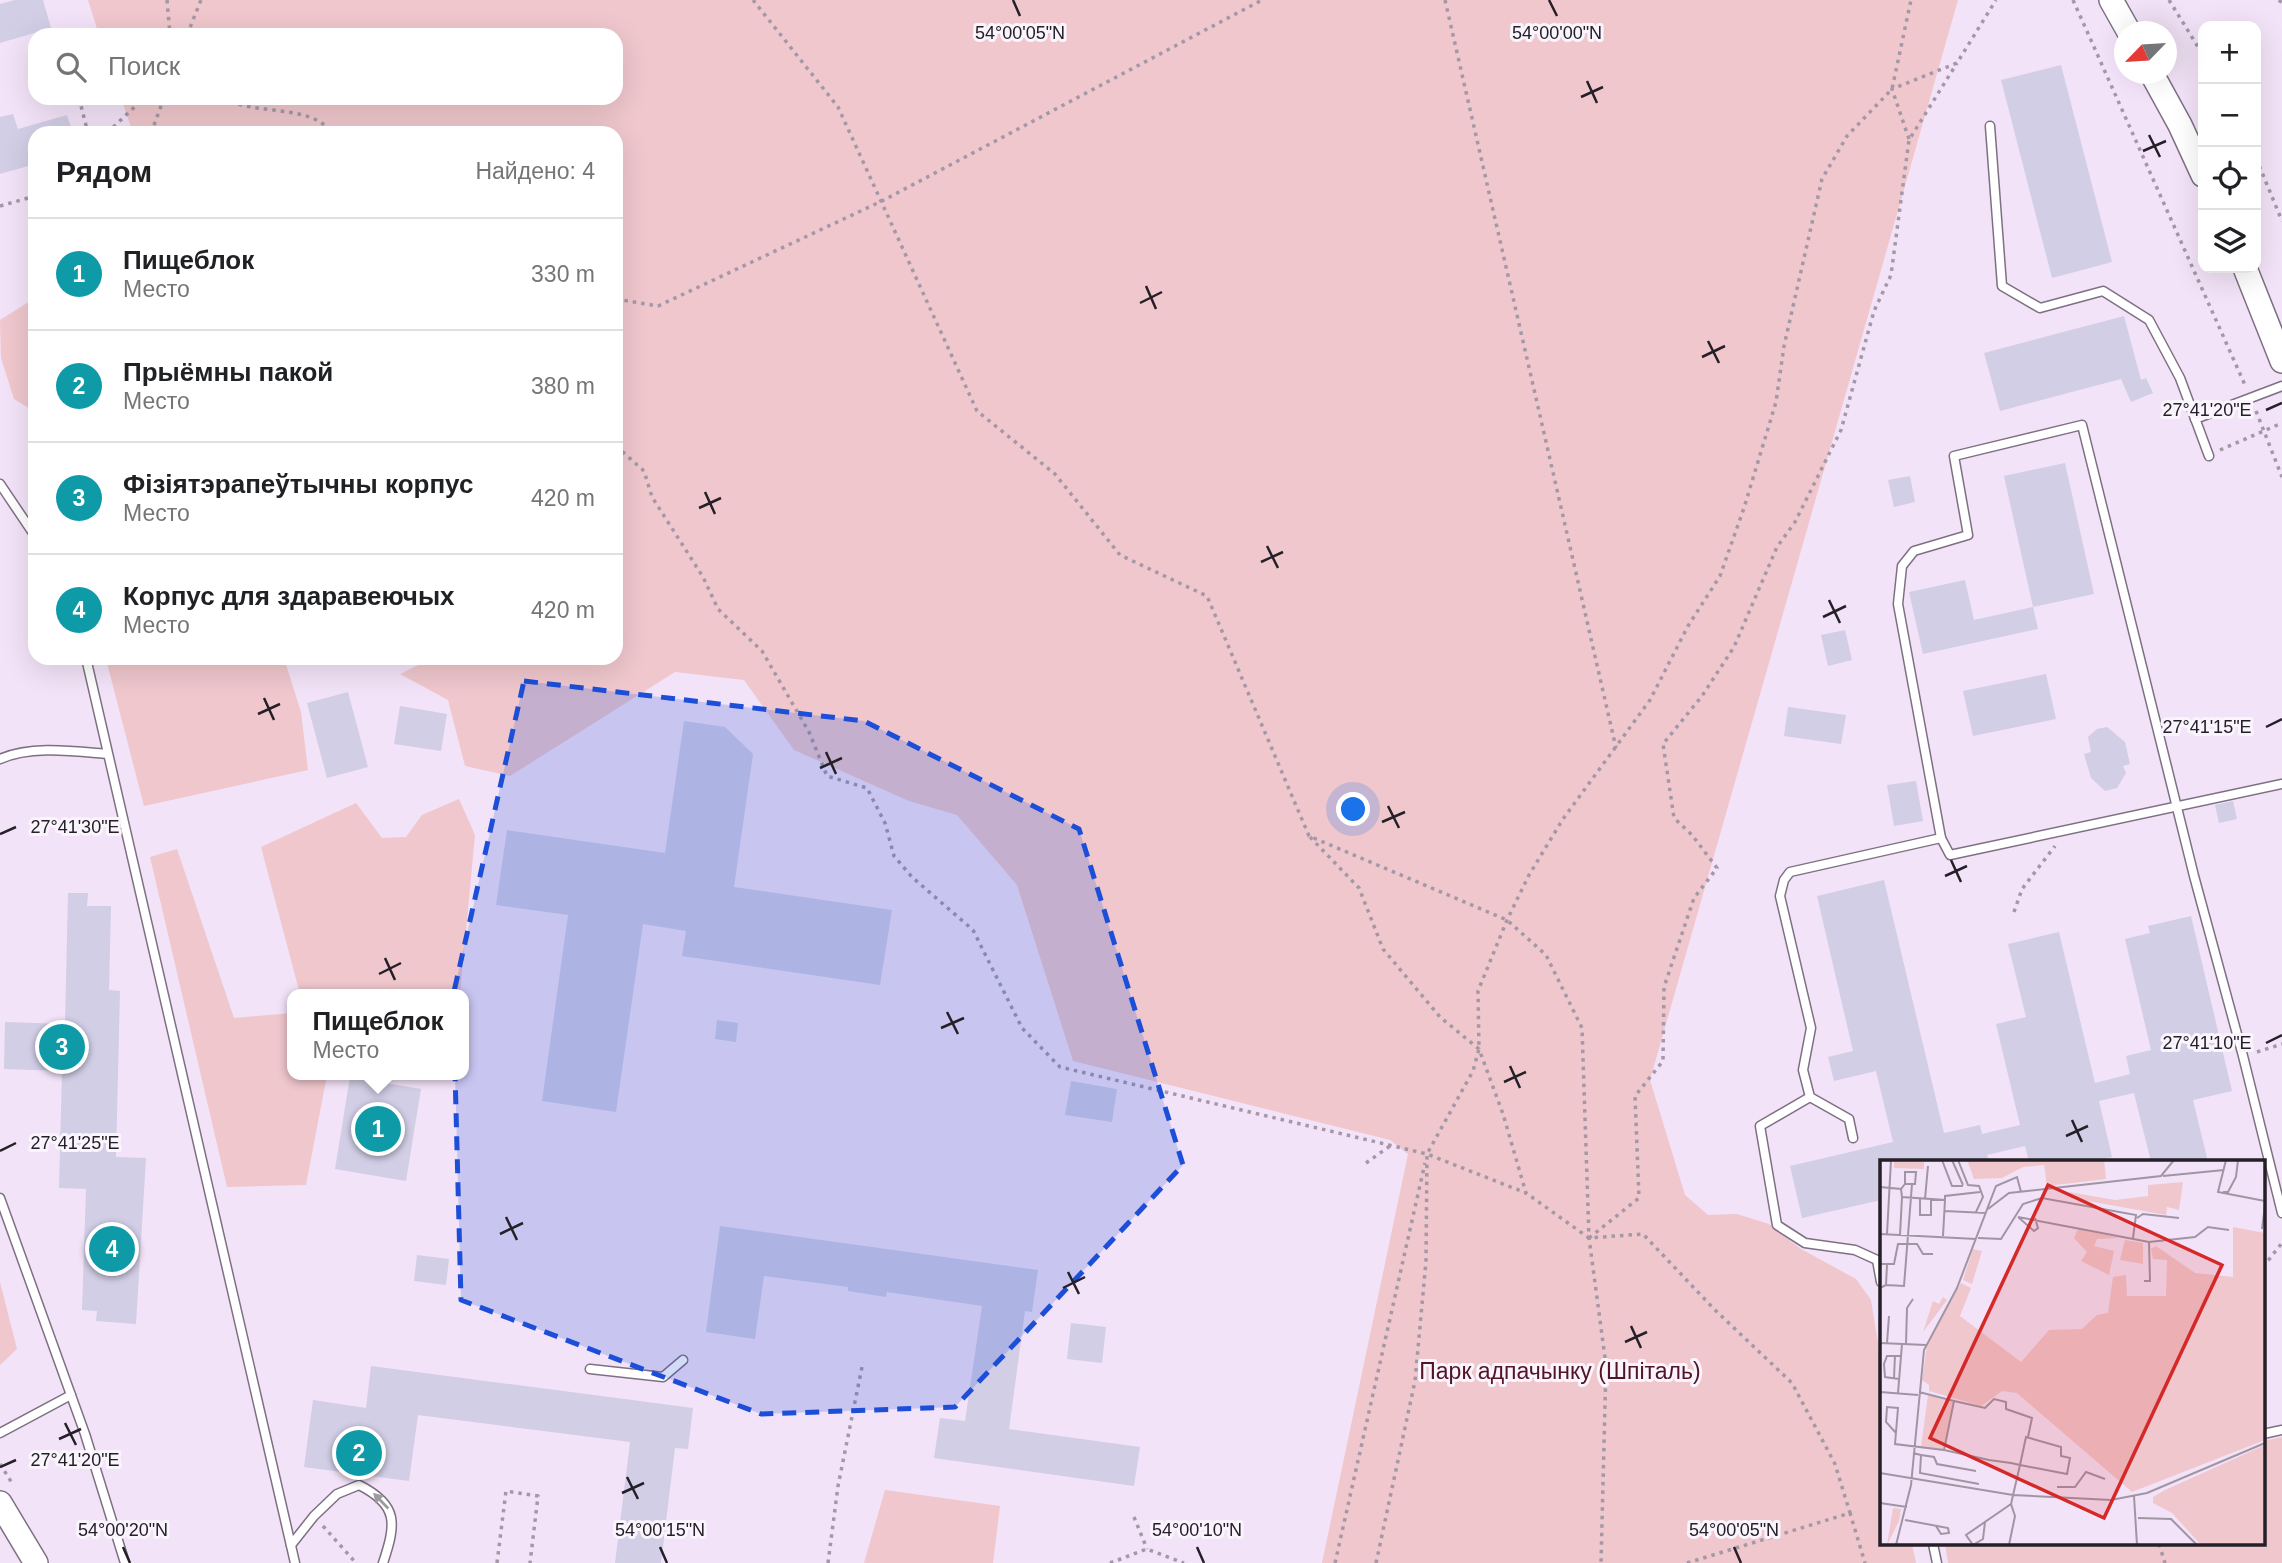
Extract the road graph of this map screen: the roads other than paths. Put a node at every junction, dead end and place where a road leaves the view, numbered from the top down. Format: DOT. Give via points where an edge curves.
graph roads {
  1 [pos="2111,0"];
  2 [pos="2123,21"];
  3 [pos="2157,84"];
  4 [pos="1990,127"];
  5 [pos="2198,163"];
  6 [pos="2247,273"];
  7 [pos="2282,361"];
  8 [pos="2282,386"];
  9 [pos="2195,419"];
  10 [pos="2209,456"];
  11 [pos="0,484"];
  12 [pos="28,526"];
  13 [pos="88,665"];
  14 [pos="107,754"];
  15 [pos="0,759"];
  16 [pos="2282,784"];
  17 [pos="2178,807"];
  18 [pos="1941,838"];
  19 [pos="1810,1097"];
  20 [pos="1853,1138"];
  21 [pos="0,1198"];
  22 [pos="2282,1213"];
  23 [pos="1880,1276"];
  24 [pos="682,1360"];
  25 [pos="590,1369"];
  26 [pos="71,1395"];
  27 [pos="2282,1430"];
  28 [pos="0,1433"];
  29 [pos="2264,1434"];
  30 [pos="0,1503"];
  31 [pos="291,1545"];
  32 [pos="36,1563"];
  33 [pos="125,1563"];
  34 [pos="295,1563"];
  35 [pos="383,1563"];
  1 -- 2 [label="main road"];
  3 -- 5 [label="main road"];
  4 -- 9 [label="lane" via="2002,286 2040,308 2103,291 2149,320 2180,378"];
  6 -- 7 [label="main road"];
  8 -- 9 [label="lane"];
  9 -- 10 [label="lane"];
  11 -- 12 [label="lane"];
  13 -- 14 [label="lane"];
  14 -- 15 [label="lane" via="13,753"];
  14 -- 31 [label="lane"];
  16 -- 17 [label="lane"];
  17 -- 18 [label="lane" via="1950,855"];
  17 -- 18 [label="lane" via="2082,425 1954,456 1968,535 1914,551 1902,566 1898,604"];
  17 -- 22 [label="lane"];
  18 -- 19 [label="lane" via="1790,872 1784,880 1780,896 1811,1028 1803,1070"];
  19 -- 20 [label="lane" via="1849,1119"];
  19 -- 23 [label="lane" via="1760,1126 1777,1225 1805,1243 1855,1250 1877,1260"];
  21 -- 26 [label="lane"];
  24 -- 25 [label="lane" via="663,1377"];
  26 -- 28 [label="lane"];
  26 -- 33 [label="lane"];
  27 -- 29 [label="lane"];
  30 -- 32 [label="main road"];
  31 -- 34 [label="lane"];
  35 -- 31 [label="lane, one-way" via="393,1535 392,1512 377,1494 359,1485 337,1494"];
}
